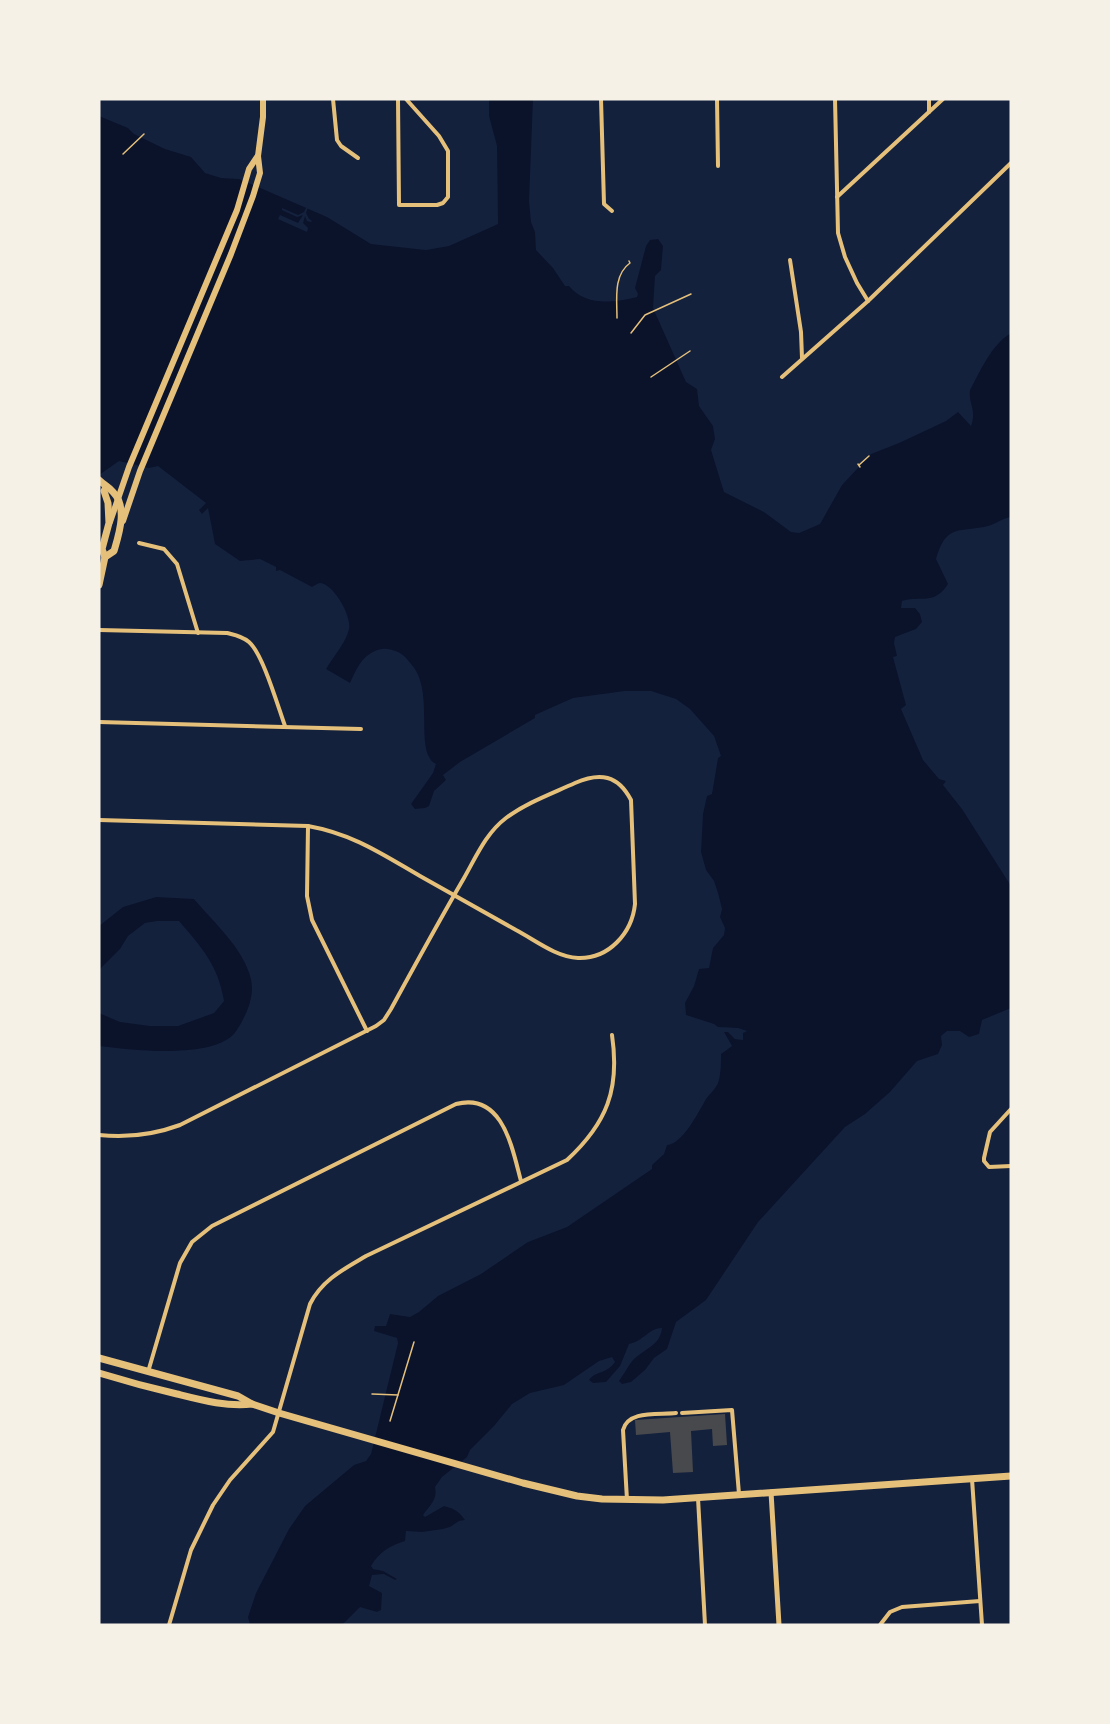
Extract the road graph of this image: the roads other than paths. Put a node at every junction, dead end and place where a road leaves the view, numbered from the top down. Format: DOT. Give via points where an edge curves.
graph roads {
  1 [pos="263,99"];
  2 [pos="333,99"];
  3 [pos="398,99"];
  4 [pos="406,99"];
  5 [pos="601,99"];
  6 [pos="717,99"];
  7 [pos="835,99"];
  8 [pos="929,99"];
  9 [pos="944,99"];
  10 [pos="929,112"];
  11 [pos="258,156"];
  12 [pos="357,158"];
  13 [pos="1011,164"];
  14 [pos="718,165"];
  15 [pos="837,197"];
  16 [pos="612,211"];
  17 [pos="790,260"];
  18 [pos="868,301"];
  19 [pos="802,359"];
  20 [pos="782,377"];
  21 [pos="99,480"];
  22 [pos="106,487"];
  23 [pos="118,497"];
  24 [pos="123,522"];
  25 [pos="109,523"];
  26 [pos="139,543"];
  27 [pos="105,557"];
  28 [pos="99,585"];
  29 [pos="99,630"];
  30 [pos="198,633"];
  31 [pos="99,722"];
  32 [pos="285,726"];
  33 [pos="361,729"];
  34 [pos="99,820"];
  35 [pos="308,826"];
  36 [pos="454,895"];
  37 [pos="367,1031"];
  38 [pos="612,1035"];
  39 [pos="1011,1109"];
  40 [pos="99,1135"];
  41 [pos="1011,1166"];
  42 [pos="520,1181"];
  43 [pos="99,1358"];
  44 [pos="148,1372"];
  45 [pos="99,1373"];
  46 [pos="252,1404"];
  47 [pos="279,1413"];
  48 [pos="676,1413"];
  49 [pos="682,1413"];
  50 [pos="1011,1476"];
  51 [pos="972,1478"];
  52 [pos="771,1492"];
  53 [pos="739,1495"];
  54 [pos="698,1498"];
  55 [pos="627,1501"];
  56 [pos="980,1602"];
  57 [pos="169,1625"];
  58 [pos="705,1625"];
  59 [pos="779,1625"];
  60 [pos="880,1625"];
  61 [pos="982,1625"];
  1 -- 11 [label="main road"];
  2 -- 12 [label="street" via="337,140"];
  3 -- 4 [label="street" via="399,205 437,206 448,197 448,151"];
  5 -- 16 [label="street" via="604,204"];
  6 -- 14 [label="street"];
  7 -- 15 [label="street"];
  8 -- 10 [label="street"];
  9 -- 10 [label="street"];
  10 -- 15 [label="street"];
  11 -- 23 [label="main road"];
  11 -- 24 [label="main road" via="259,179"];
  13 -- 18 [label="street"];
  15 -- 18 [label="street" via="838,233 845,257"];
  17 -- 19 [label="street"];
  18 -- 19 [label="street"];
  19 -- 20 [label="street"];
  21 -- 22 [label="main road"];
  22 -- 23 [label="main road"];
  22 -- 25 [label="main road"];
  23 -- 24 [label="main road"];
  23 -- 25 [label="main road"];
  24 -- 27 [label="main road" via="114,551"];
  25 -- 27 [label="main road" via="102,549"];
  26 -- 30 [label="street" via="164,549 177,564"];
  27 -- 28 [label="main road"];
  29 -- 30 [label="street"];
  30 -- 32 [label="street" via="234,635 249,642 259,655"];
  31 -- 32 [label="street"];
  32 -- 33 [label="street"];
  34 -- 35 [label="street"];
  35 -- 36 [label="street" via="356,839"];
  35 -- 37 [label="street" via="308,907"];
  36 -- 36 [label="street" via="486,840 506,818 583,779 602,777 623,786 631,801 635,904 630,926 613,947 591,957 557,952"];
  36 -- 37 [label="street" via="384,1020"];
  37 -- 40 [label="street" via="180,1125 145,1135"];
  38 -- 42 [label="street" via="614,1066 602,1119 567,1160"];
  39 -- 41 [label="street" via="990,1132 984,1158 988,1167"];
  42 -- 44 [label="street" via="511,1142 498,1118 486,1106 464,1102 212,1226 192,1242 180,1263"];
  42 -- 47 [label="street" via="366,1256 326,1282 310,1304"];
  43 -- 44 [label="main road"];
  44 -- 46 [label="main road" via="238,1396"];
  45 -- 46 [label="main road" via="200,1399 237,1406"];
  46 -- 47 [label="main road"];
  47 -- 55 [label="main road" via="578,1496"];
  47 -- 57 [label="street" via="273,1432 213,1504 191,1550"];
  48 -- 55 [label="street" via="634,1416 625,1423"];
  49 -- 53 [label="street" via="732,1410"];
  50 -- 51 [label="main road"];
  51 -- 52 [label="main road"];
  51 -- 56 [label="street"];
  52 -- 53 [label="main road"];
  52 -- 59 [label="street"];
  53 -- 54 [label="main road"];
  54 -- 55 [label="main road"];
  54 -- 58 [label="street"];
  56 -- 60 [label="street" via="902,1607 890,1612"];
  56 -- 61 [label="street"];
}
